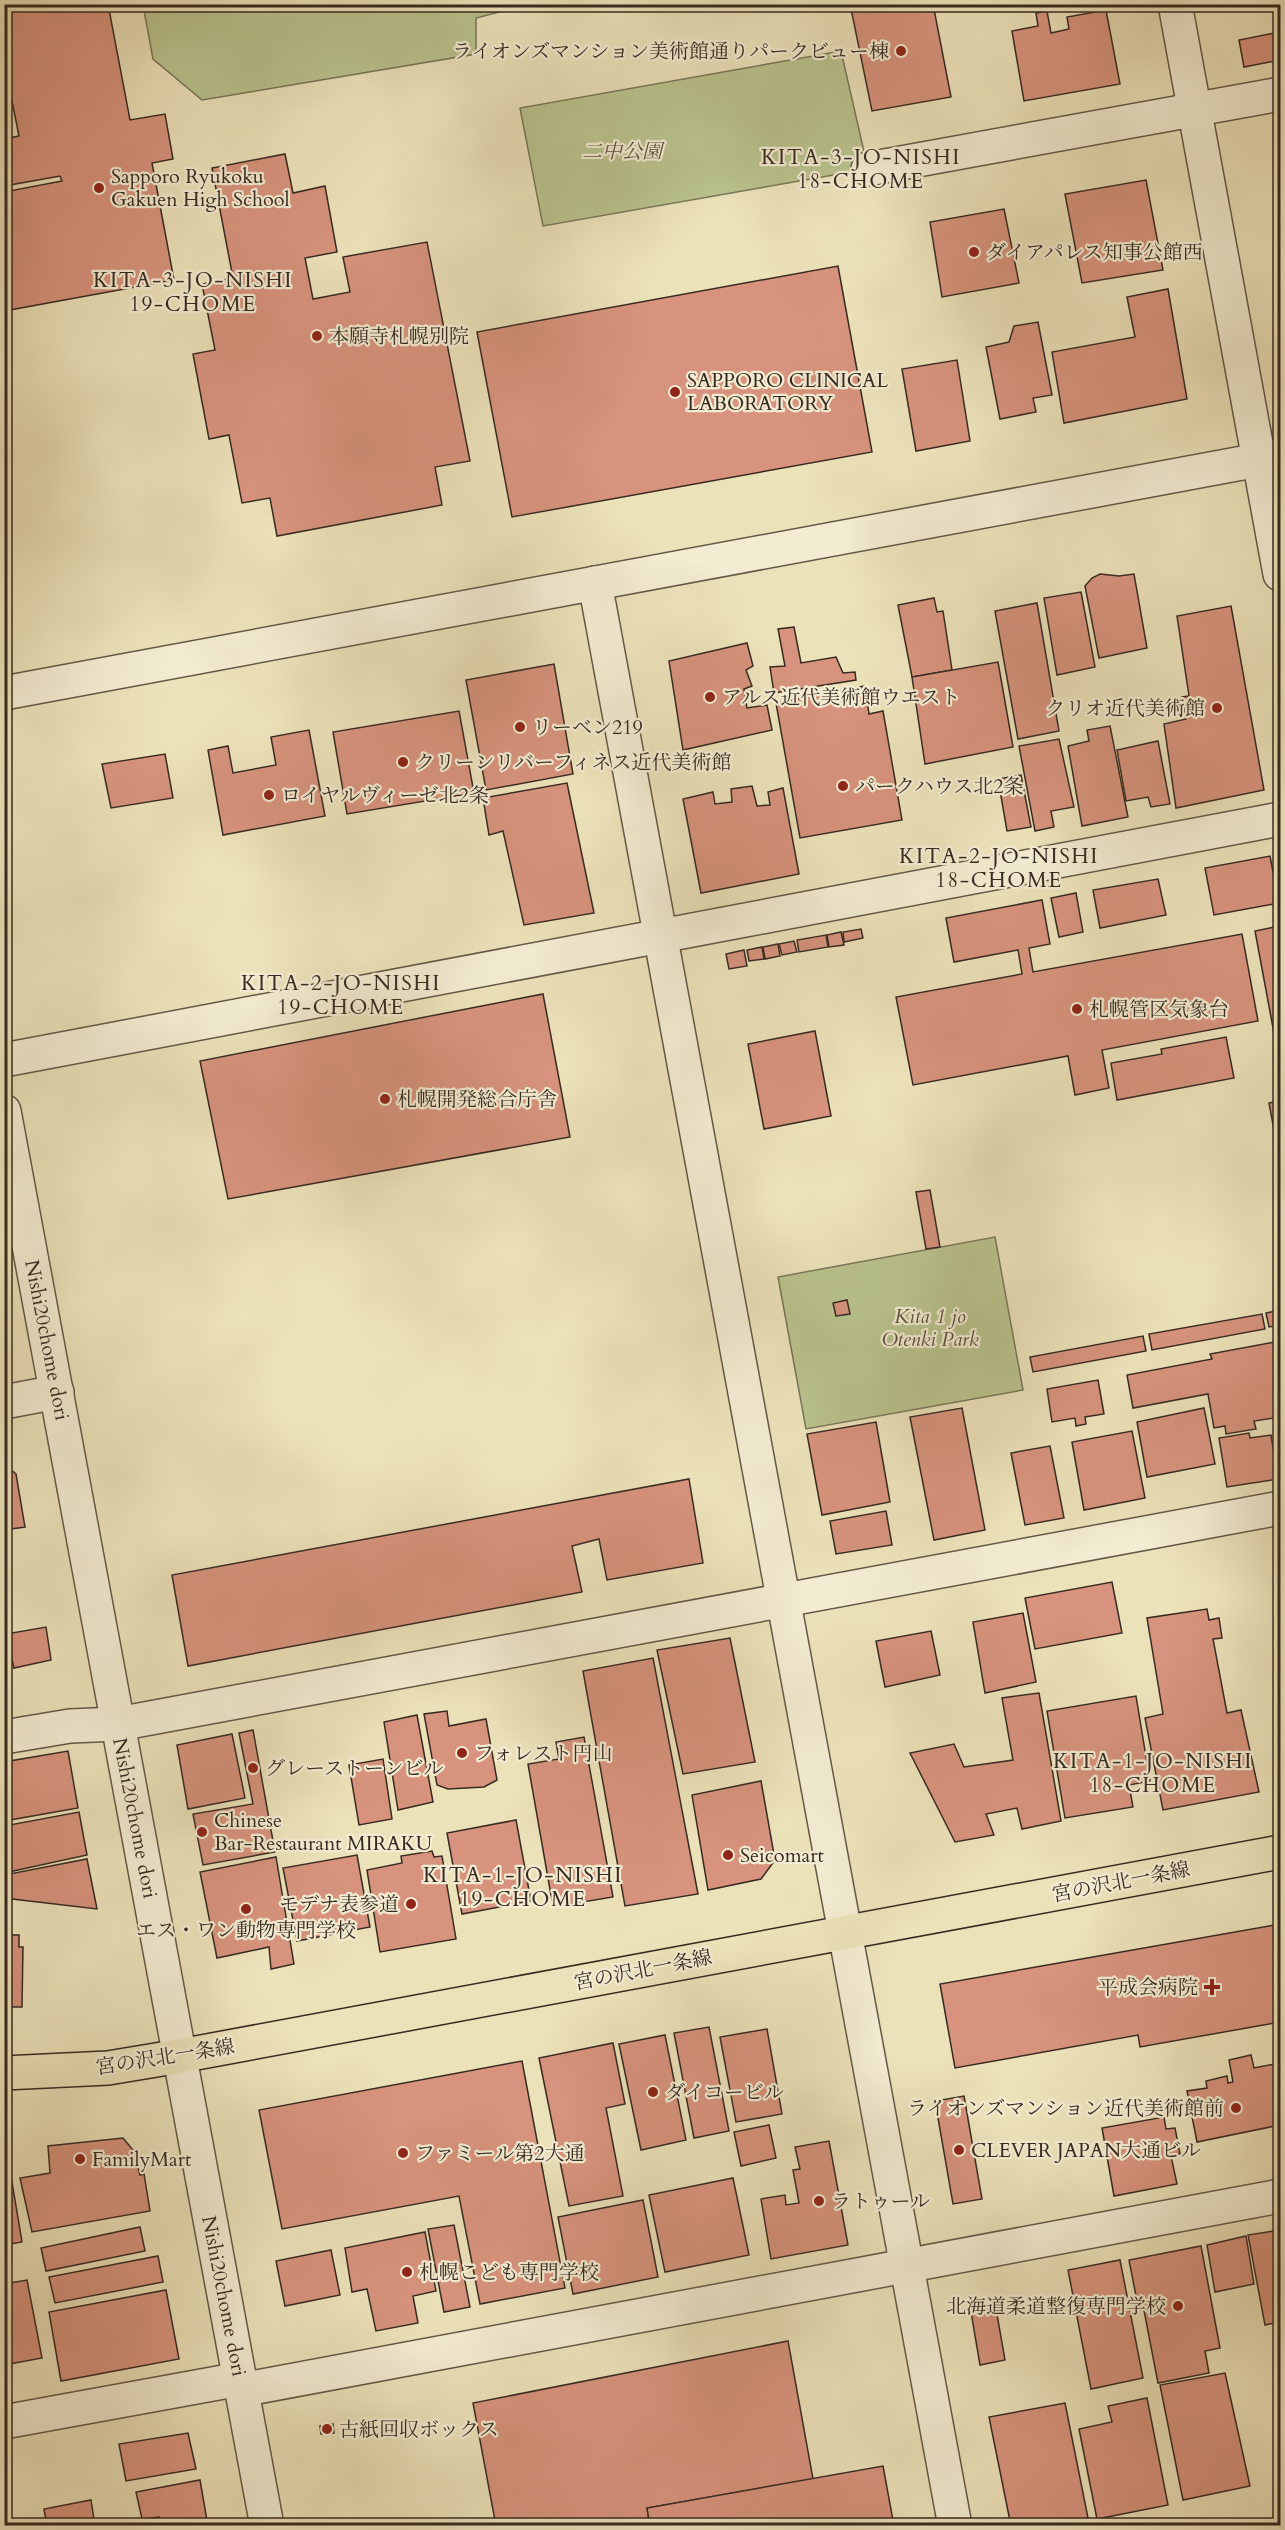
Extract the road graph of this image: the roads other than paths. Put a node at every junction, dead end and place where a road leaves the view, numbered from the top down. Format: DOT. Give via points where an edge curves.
graph roads {
  1 [pos="1175,4"];
  2 [pos="1281,94"];
  3 [pos="1195,110"];
  4 [pos="868,169"];
  5 [pos="1270,458"];
  6 [pos="1281,574"];
  7 [pos="595,583"];
  8 [pos="4,693"];
  9 [pos="1281,819"];
  10 [pos="660,935"];
  11 [pos="4,1060"];
  12 [pos="4,1111"];
  13 [pos="57,1392"];
  14 [pos="4,1402"];
  15 [pos="1281,1508"];
  16 [pos="783,1601"];
  17 [pos="118,1724"];
  18 [pos="4,1737"];
  19 [pos="1281,1852"];
  20 [pos="845,1933"];
  21 [pos="180,2056"];
  22 [pos="4,2073"];
  23 [pos="1281,2196"];
  24 [pos="907,2266"];
  25 [pos="241,2384"];
  26 [pos="4,2422"];
  27 [pos="267,2526"];
  28 [pos="955,2526"];
  1 -- 3 [label="street"];
  2 -- 3 [label="street"];
  3 -- 4 [label="street"];
  3 -- 5 [label="street"];
  5 -- 6 [label="street"];
  5 -- 7 [label="street"];
  7 -- 8 [label="street"];
  7 -- 10 [label="street"];
  9 -- 10 [label="street"];
  10 -- 11 [label="street"];
  10 -- 16 [label="street"];
  12 -- 13 [label="street, Nishi20chome dori"];
  13 -- 14 [label="street"];
  13 -- 17 [label="street, Nishi20chome dori"];
  15 -- 16 [label="street"];
  16 -- 17 [label="street"];
  16 -- 20 [label="street"];
  17 -- 18 [label="street" via="70,1726"];
  17 -- 21 [label="street, Nishi20chome dori"];
  19 -- 20 [label="main road, 宮の沢北一条線"];
  20 -- 21 [label="main road, 宮の沢北一条線"];
  20 -- 24 [label="street"];
  21 -- 22 [label="main road, 宮の沢北一条線" via="108,2068"];
  21 -- 25 [label="street, Nishi20chome dori"];
  23 -- 24 [label="street"];
  24 -- 25 [label="street"];
  24 -- 28 [label="street"];
  25 -- 26 [label="street"];
  25 -- 27 [label="street, Nishi20chome dori"];
}
